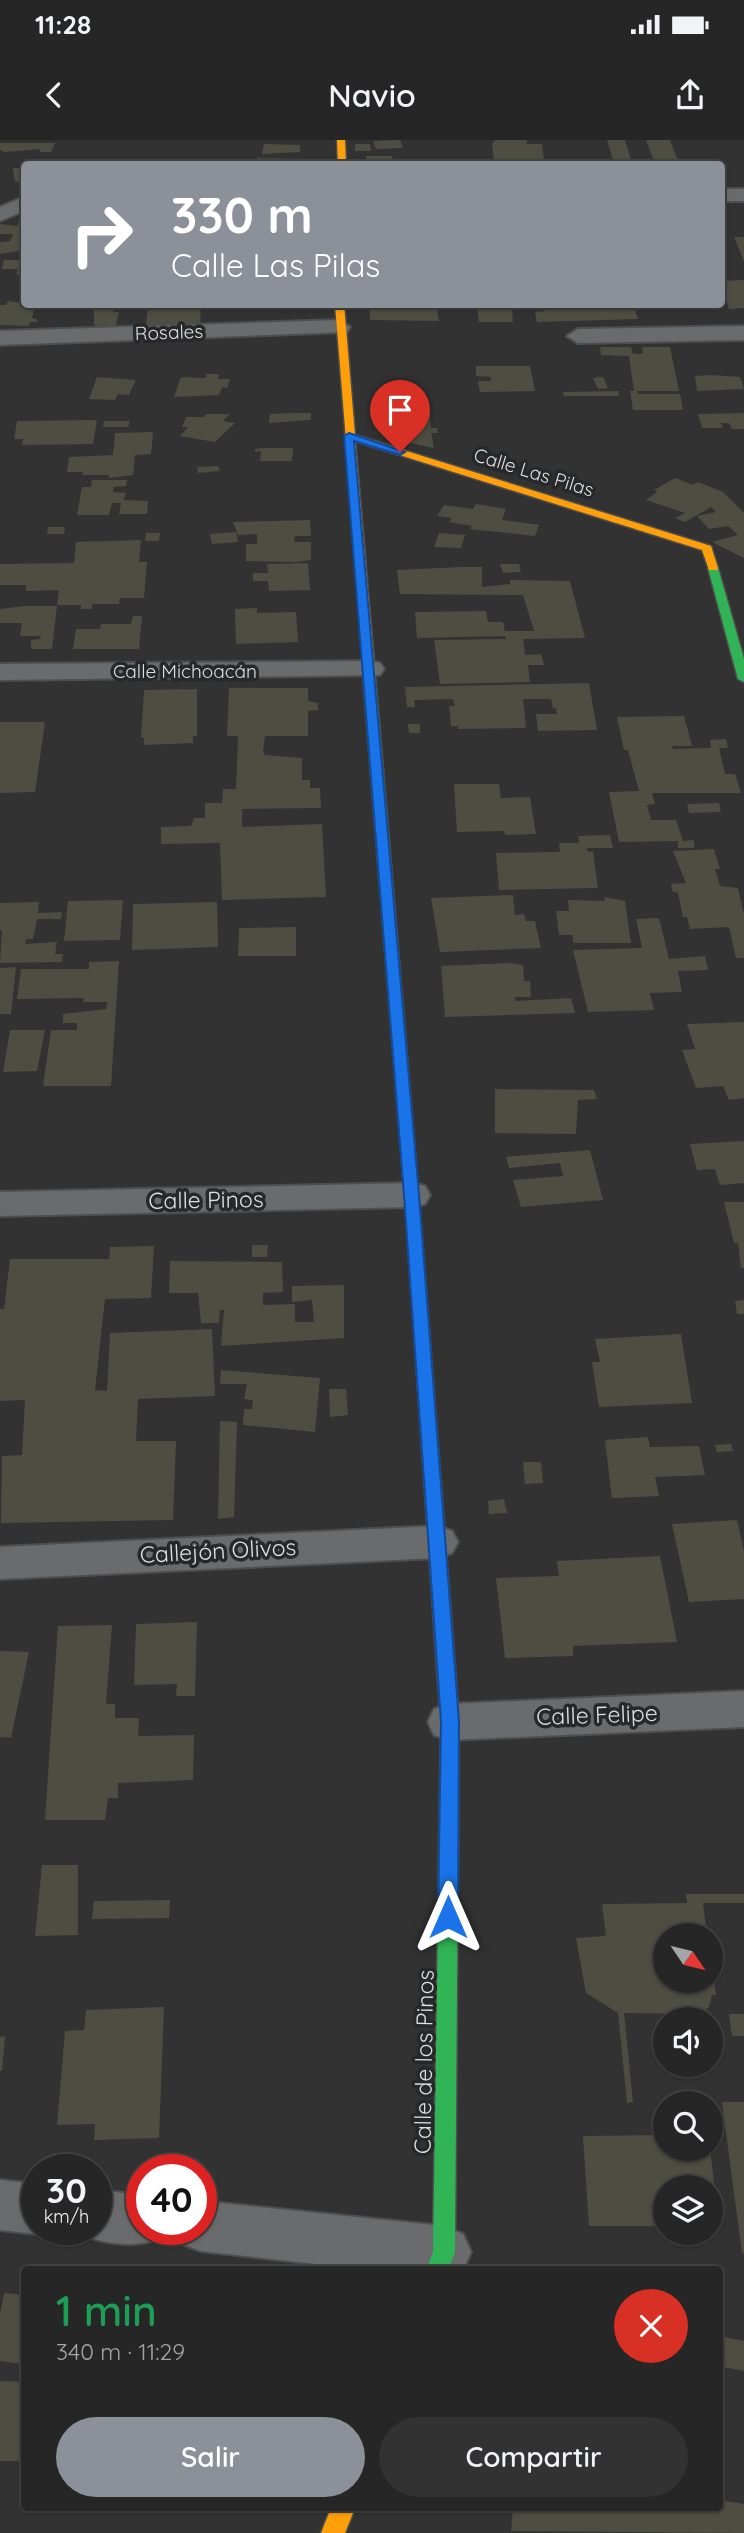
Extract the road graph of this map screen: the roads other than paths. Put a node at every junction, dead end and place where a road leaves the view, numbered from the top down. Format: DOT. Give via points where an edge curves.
graph roads {
  1 [pos="341,140"];
  2 [pos="342,161"];
  3 [pos="725,195"];
  4 [pos="744,195"];
  5 [pos="21,204"];
  6 [pos="0,215"];
  7 [pos="339,316"];
  8 [pos="744,333"];
  9 [pos="578,336"];
  10 [pos="0,338"];
  11 [pos="349,436"];
  12 [pos="370,670"];
  13 [pos="0,672"];
  14 [pos="744,679"];
  15 [pos="412,1195"];
  16 [pos="0,1205"];
  17 [pos="437,1542"];
  18 [pos="0,1563"];
  19 [pos="744,1709"];
  20 [pos="450,1722"];
  21 [pos="0,2205"];
  22 [pos="21,2207"];
  23 [pos="217,2228"];
  24 [pos="441,2261"];
  25 [pos="341,2511"];
  26 [pos="332,2533"];
  1 -- 2 [label="street"];
  3 -- 4 [label="street"];
  5 -- 6 [label="street"];
  7 -- 10 [label="street, Rosales"];
  7 -- 11 [label="street, Calle de los Pinos"];
  8 -- 9 [label="street"];
  11 -- 12 [label="street, Calle de los Pinos"];
  11 -- 14 [label="street, Calle Las Pilas" via="707,548"];
  12 -- 13 [label="street, Calle Michoacán"];
  12 -- 15 [label="street, Calle de los Pinos"];
  15 -- 16 [label="street, Calle Pinos"];
  15 -- 17 [label="street, Calle de los Pinos"];
  17 -- 18 [label="street, Callejón Olivos"];
  17 -- 20 [label="street, Calle de los Pinos"];
  19 -- 20 [label="street, Calle Felipe"];
  20 -- 24 [label="street, Calle de los Pinos"];
  21 -- 22 [label="street"];
  23 -- 24 [label="street"];
  25 -- 26 [label="street"];
}
